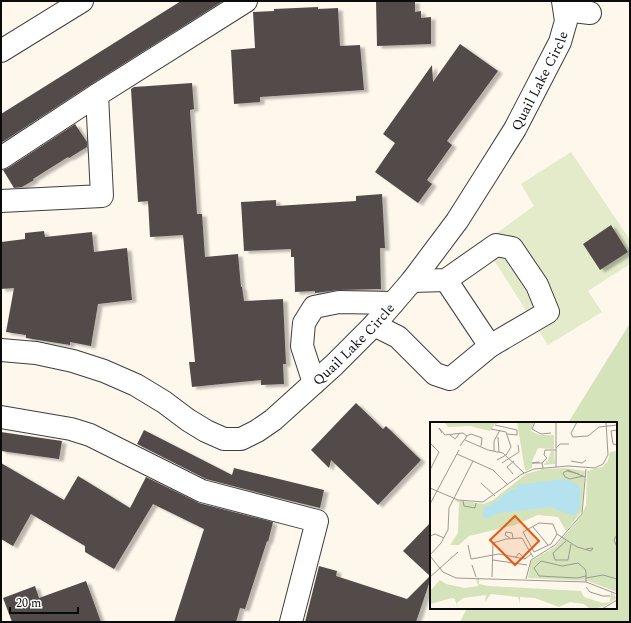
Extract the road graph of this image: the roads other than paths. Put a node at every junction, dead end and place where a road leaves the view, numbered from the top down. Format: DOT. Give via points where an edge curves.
graph roads {
  1 [pos="82,1"];
  2 [pos="246,1"];
  3 [pos="563,4"];
  4 [pos="590,13"];
  5 [pos="1,51"];
  6 [pos="97,95"];
  7 [pos="1,158"];
  8 [pos="1,201"];
  9 [pos="446,280"];
  10 [pos="412,281"];
  11 [pos="393,303"];
  12 [pos="374,325"];
  13 [pos="490,346"];
  14 [pos="1,350"];
  15 [pos="314,383"];
  16 [pos="1,417"];
  17 [pos="291,622"];
  1 -- 5 [label="street"];
  2 -- 6 [label="street"];
  3 -- 4 [label="street"];
  3 -- 10 [label="street, Quail Lake Circle" via="566,21 560,42 516,129 457,221"];
  6 -- 7 [label="street"];
  6 -- 8 [label="street" via="102,196"];
  9 -- 10 [label="street"];
  9 -- 13 [label="street"];
  9 -- 13 [label="street" via="496,245 512,248 537,286 548,312"];
  10 -- 11 [label="street, Quail Lake Circle"];
  11 -- 12 [label="street, Quail Lake Circle"];
  11 -- 15 [label="street" via="339,302 314,307 304,323 302,346"];
  12 -- 13 [label="street" via="398,337 435,374 450,379"];
  12 -- 15 [label="street, Quail Lake Circle"];
  14 -- 15 [label="street, Quail Lake Circle" via="66,359 104,371 136,385 206,432 224,439 241,439 257,431"];
  16 -- 17 [label="street" via="71,429 90,435 202,491 317,521"];
}
